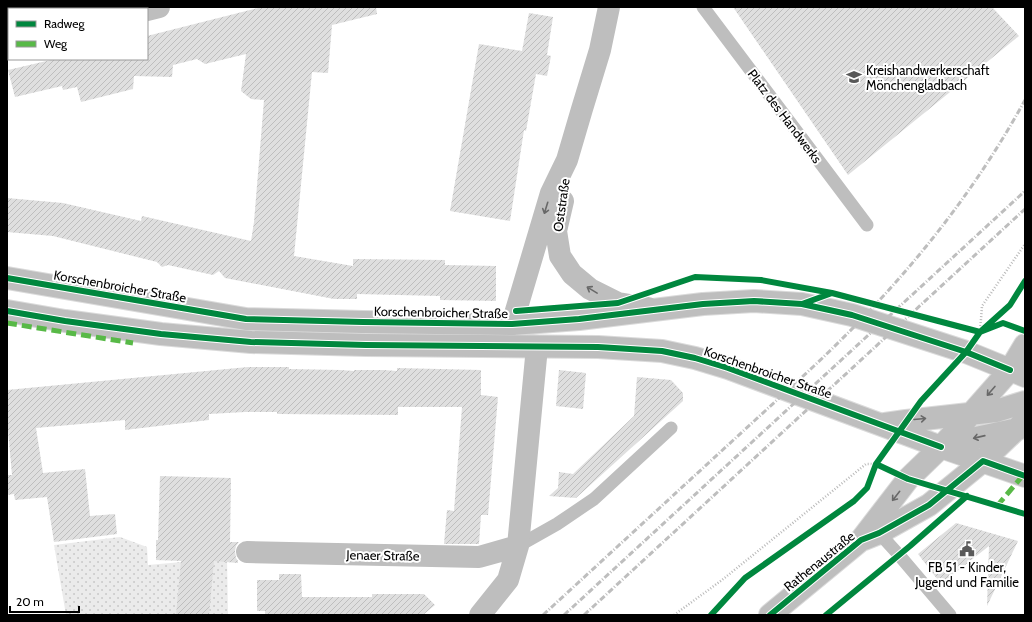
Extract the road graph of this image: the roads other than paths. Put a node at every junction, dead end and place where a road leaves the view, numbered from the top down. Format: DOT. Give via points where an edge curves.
graph roads {
  1 [pos="159,7"];
  2 [pos="609,7"];
  3 [pos="703,7"];
  4 [pos="148,10"];
  5 [pos="566,160"];
  6 [pos="867,225"];
  7 [pos="7,278"];
  8 [pos="655,309"];
  9 [pos="7,311"];
  10 [pos="512,324"];
  11 [pos="1025,345"];
  12 [pos="537,347"];
  13 [pos="1017,373"];
  14 [pos="1025,402"];
  15 [pos="972,413"];
  16 [pos="881,425"];
  17 [pos="1023,426"];
  18 [pos="671,428"];
  19 [pos="941,447"];
  20 [pos="983,462"];
  21 [pos="1025,476"];
  22 [pos="870,536"];
  23 [pos="518,546"];
  24 [pos="247,552"];
  25 [pos="480,615"];
  26 [pos="770,615"];
  27 [pos="950,615"];
  1 -- 4 [label="main road"];
  2 -- 5 [label="main road, Oststraße" via="600,50"];
  3 -- 6 [label="lane, Platz des Handwerks"];
  8 -- 5 [label="main road, Oststraße, one-way" via="618,303 590,289 572,274 560,256 556,231 565,195"];
  5 -- 10 [label="main road, Oststraße, one-way" via="551,193"];
  7 -- 10 [label="main road, Korschenbroicher Straße" via="246,319"];
  8 -- 10 [label="main road, Korschenbroicher Straße" via="580,319"];
  8 -- 13 [label="main road, Korschenbroicher Straße" via="754,301 802,304 860,318 966,352"];
  9 -- 12 [label="main road, Korschenbroicher Straße" via="160,334 251,342"];
  11 -- 13 [label="main road, Rathenaustraße"];
  12 -- 16 [label="main road, Korschenbroicher Straße" via="662,351 695,358"];
  12 -- 23 [label="main road"];
  13 -- 15 [label="main road, Rathenaustraße, one-way"];
  14 -- 15 [label="main road"];
  16 -- 15 [label="main road, one-way"];
  15 -- 19 [label="main road, Rathenaustraße"];
  16 -- 19 [label="main road, Korschenbroicher Straße"];
  17 -- 19 [label="main road, one-way"];
  17 -- 20 [label="main road, Rathenaustraße"];
  18 -- 23 [label="lane" via="594,499"];
  19 -- 20 [label="main road, Korschenbroicher Straße"];
  19 -- 22 [label="main road, Rathenaustraße, one-way" via="908,479"];
  20 -- 21 [label="main road, Korschenbroicher Straße"];
  20 -- 22 [label="main road, Rathenaustraße" via="929,506"];
  22 -- 26 [label="main road, Rathenaustraße"];
  22 -- 27 [label="lane" via="899,555"];
  23 -- 24 [label="main road, Jenaer Straße" via="479,557"];
  23 -- 25 [label="main road" via="508,580"];
}
